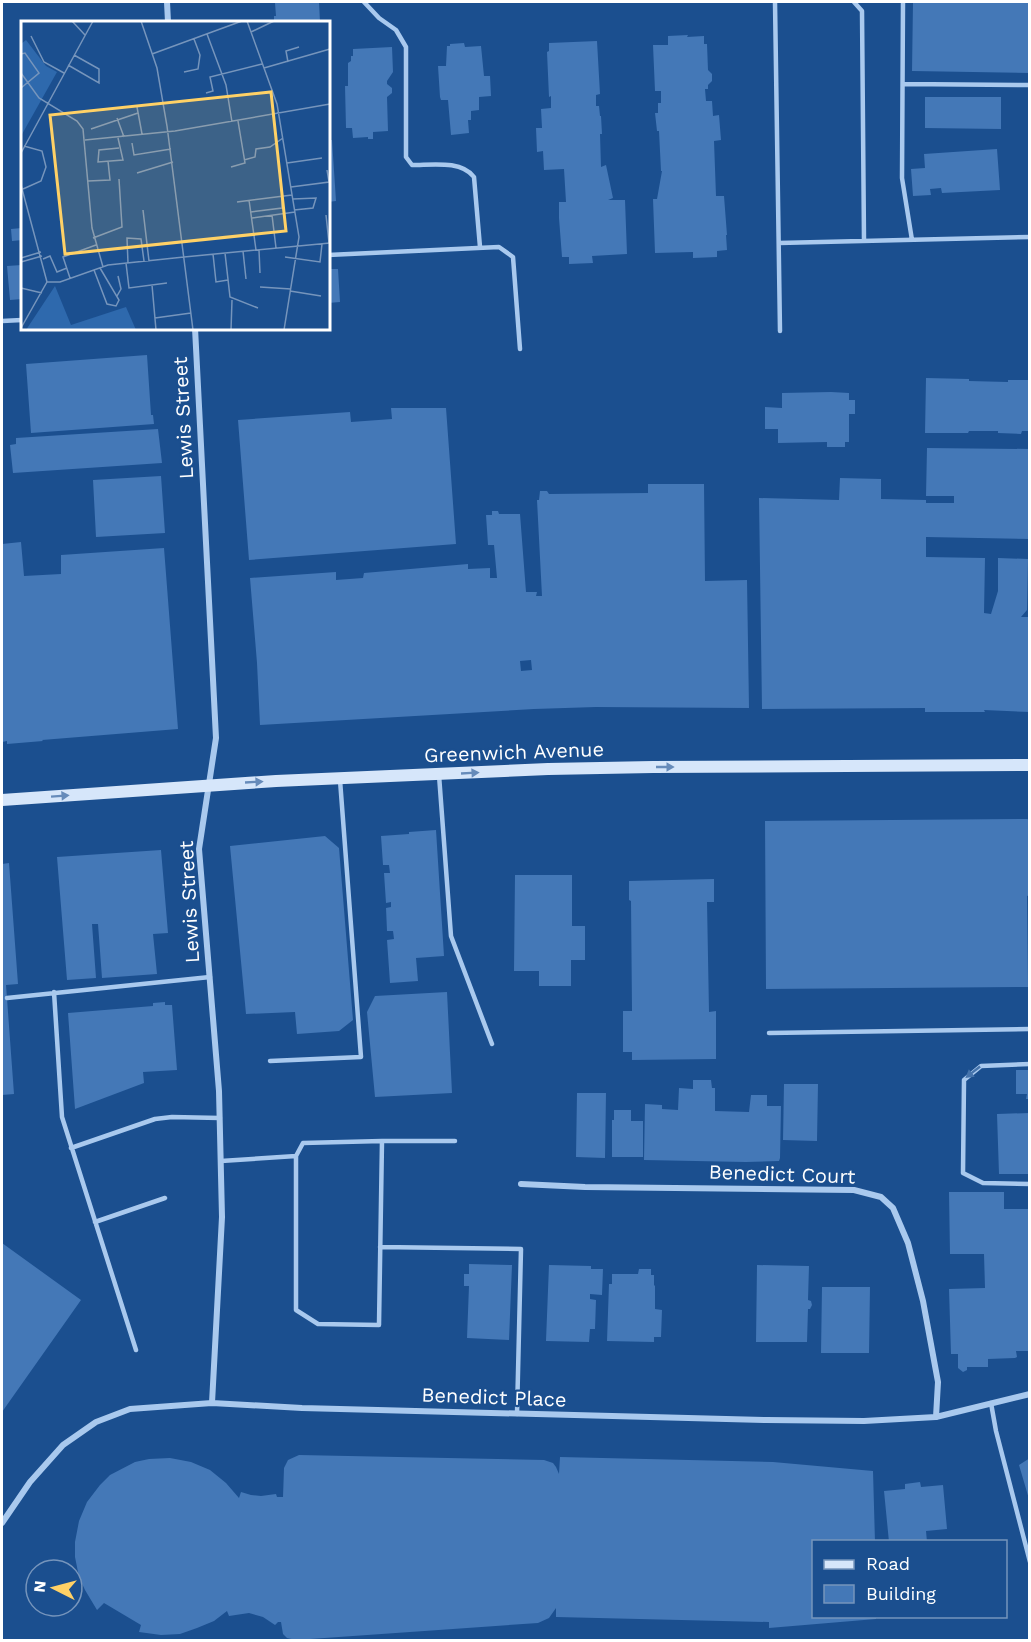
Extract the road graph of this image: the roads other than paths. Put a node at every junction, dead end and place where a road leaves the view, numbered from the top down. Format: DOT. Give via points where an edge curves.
graph roads {
  1 [pos="167,2"];
  2 [pos="364,2"];
  3 [pos="775,2"];
  4 [pos="854,2"];
  5 [pos="903,2"];
  6 [pos="168,21"];
  7 [pos="903,84"];
  8 [pos="1029,85"];
  9 [pos="1029,237"];
  10 [pos="912,240"];
  11 [pos="864,241"];
  12 [pos="779,243"];
  13 [pos="480,247"];
  14 [pos="330,255"];
  15 [pos="21,320"];
  16 [pos="2,321"];
  17 [pos="195,330"];
  18 [pos="780,331"];
  19 [pos="520,349"];
  20 [pos="1029,765"];
  21 [pos="439,774"];
  22 [pos="340,779"];
  23 [pos="208,785"];
  24 [pos="2,800"];
  25 [pos="210,977"];
  26 [pos="54,992"];
  27 [pos="7,998"];
  28 [pos="1029,1029"];
  29 [pos="769,1033"];
  30 [pos="492,1044"];
  31 [pos="270,1061"];
  32 [pos="1029,1064"];
  33 [pos="220,1118"];
  34 [pos="382,1141"];
  35 [pos="455,1141"];
  36 [pos="72,1148"];
  37 [pos="296,1156"];
  38 [pos="220,1161"];
  39 [pos="522,1184"];
  40 [pos="1029,1184"];
  41 [pos="165,1198"];
  42 [pos="95,1222"];
  43 [pos="380,1247"];
  44 [pos="136,1350"];
  45 [pos="1029,1394"];
  46 [pos="212,1403"];
  47 [pos="991,1403"];
  48 [pos="517,1414"];
  49 [pos="936,1417"];
  50 [pos="2,1523"];
  51 [pos="1029,1562"];
  1 -- 6 [label="street"];
  2 -- 13 [label="lane" via="396,30 406,47 406,157 412,165 469,170 474,177"];
  3 -- 12 [label="lane"];
  4 -- 11 [label="lane" via="862,11"];
  5 -- 7 [label="lane"];
  7 -- 8 [label="lane"];
  7 -- 10 [label="lane" via="902,178"];
  9 -- 10 [label="lane"];
  10 -- 11 [label="lane"];
  11 -- 12 [label="lane"];
  12 -- 18 [label="lane"];
  13 -- 14 [label="lane"];
  13 -- 19 [label="lane" via="499,247 513,257"];
  15 -- 16 [label="lane"];
  17 -- 23 [label="street, Lewis Street" via="216,738"];
  21 -- 20 [label="main road, Greenwich Avenue, one-way" via="598,768"];
  21 -- 22 [label="main road, Greenwich Avenue"];
  21 -- 30 [label="lane" via="451,936"];
  23 -- 22 [label="main road, Greenwich Avenue, one-way"];
  22 -- 31 [label="lane" via="361,1057"];
  24 -- 23 [label="main road, Greenwich Avenue, one-way"];
  23 -- 25 [label="street, Lewis Street" via="199,849"];
  25 -- 26 [label="lane"];
  25 -- 33 [label="street, Lewis Street"];
  26 -- 27 [label="lane"];
  26 -- 36 [label="lane" via="62,1117"];
  28 -- 29 [label="lane"];
  32 -- 40 [label="lane, one-way" via="981,1066 964,1080 963,1173 983,1183"];
  33 -- 36 [label="lane" via="155,1119"];
  33 -- 38 [label="street, Lewis Street"];
  34 -- 35 [label="lane"];
  34 -- 37 [label="lane" via="303,1143"];
  34 -- 43 [label="lane"];
  36 -- 42 [label="lane"];
  37 -- 38 [label="lane"];
  37 -- 43 [label="lane" via="296,1310 318,1324 379,1325"];
  38 -- 46 [label="street, Lewis Street" via="222,1217"];
  39 -- 49 [label="street, Benedict Court" via="854,1190 881,1197 893,1208 908,1243 923,1301 938,1382"];
  41 -- 42 [label="lane"];
  42 -- 44 [label="lane"];
  43 -- 48 [label="lane" via="521,1249"];
  45 -- 47 [label="street, Benedict Place"];
  46 -- 48 [label="street, Benedict Place"];
  46 -- 50 [label="street, Benedict Place" via="130,1409 96,1422 63,1445 30,1482"];
  47 -- 49 [label="street, Benedict Place"];
  47 -- 51 [label="lane"];
  48 -- 49 [label="street, Benedict Place" via="853,1421"];
}
